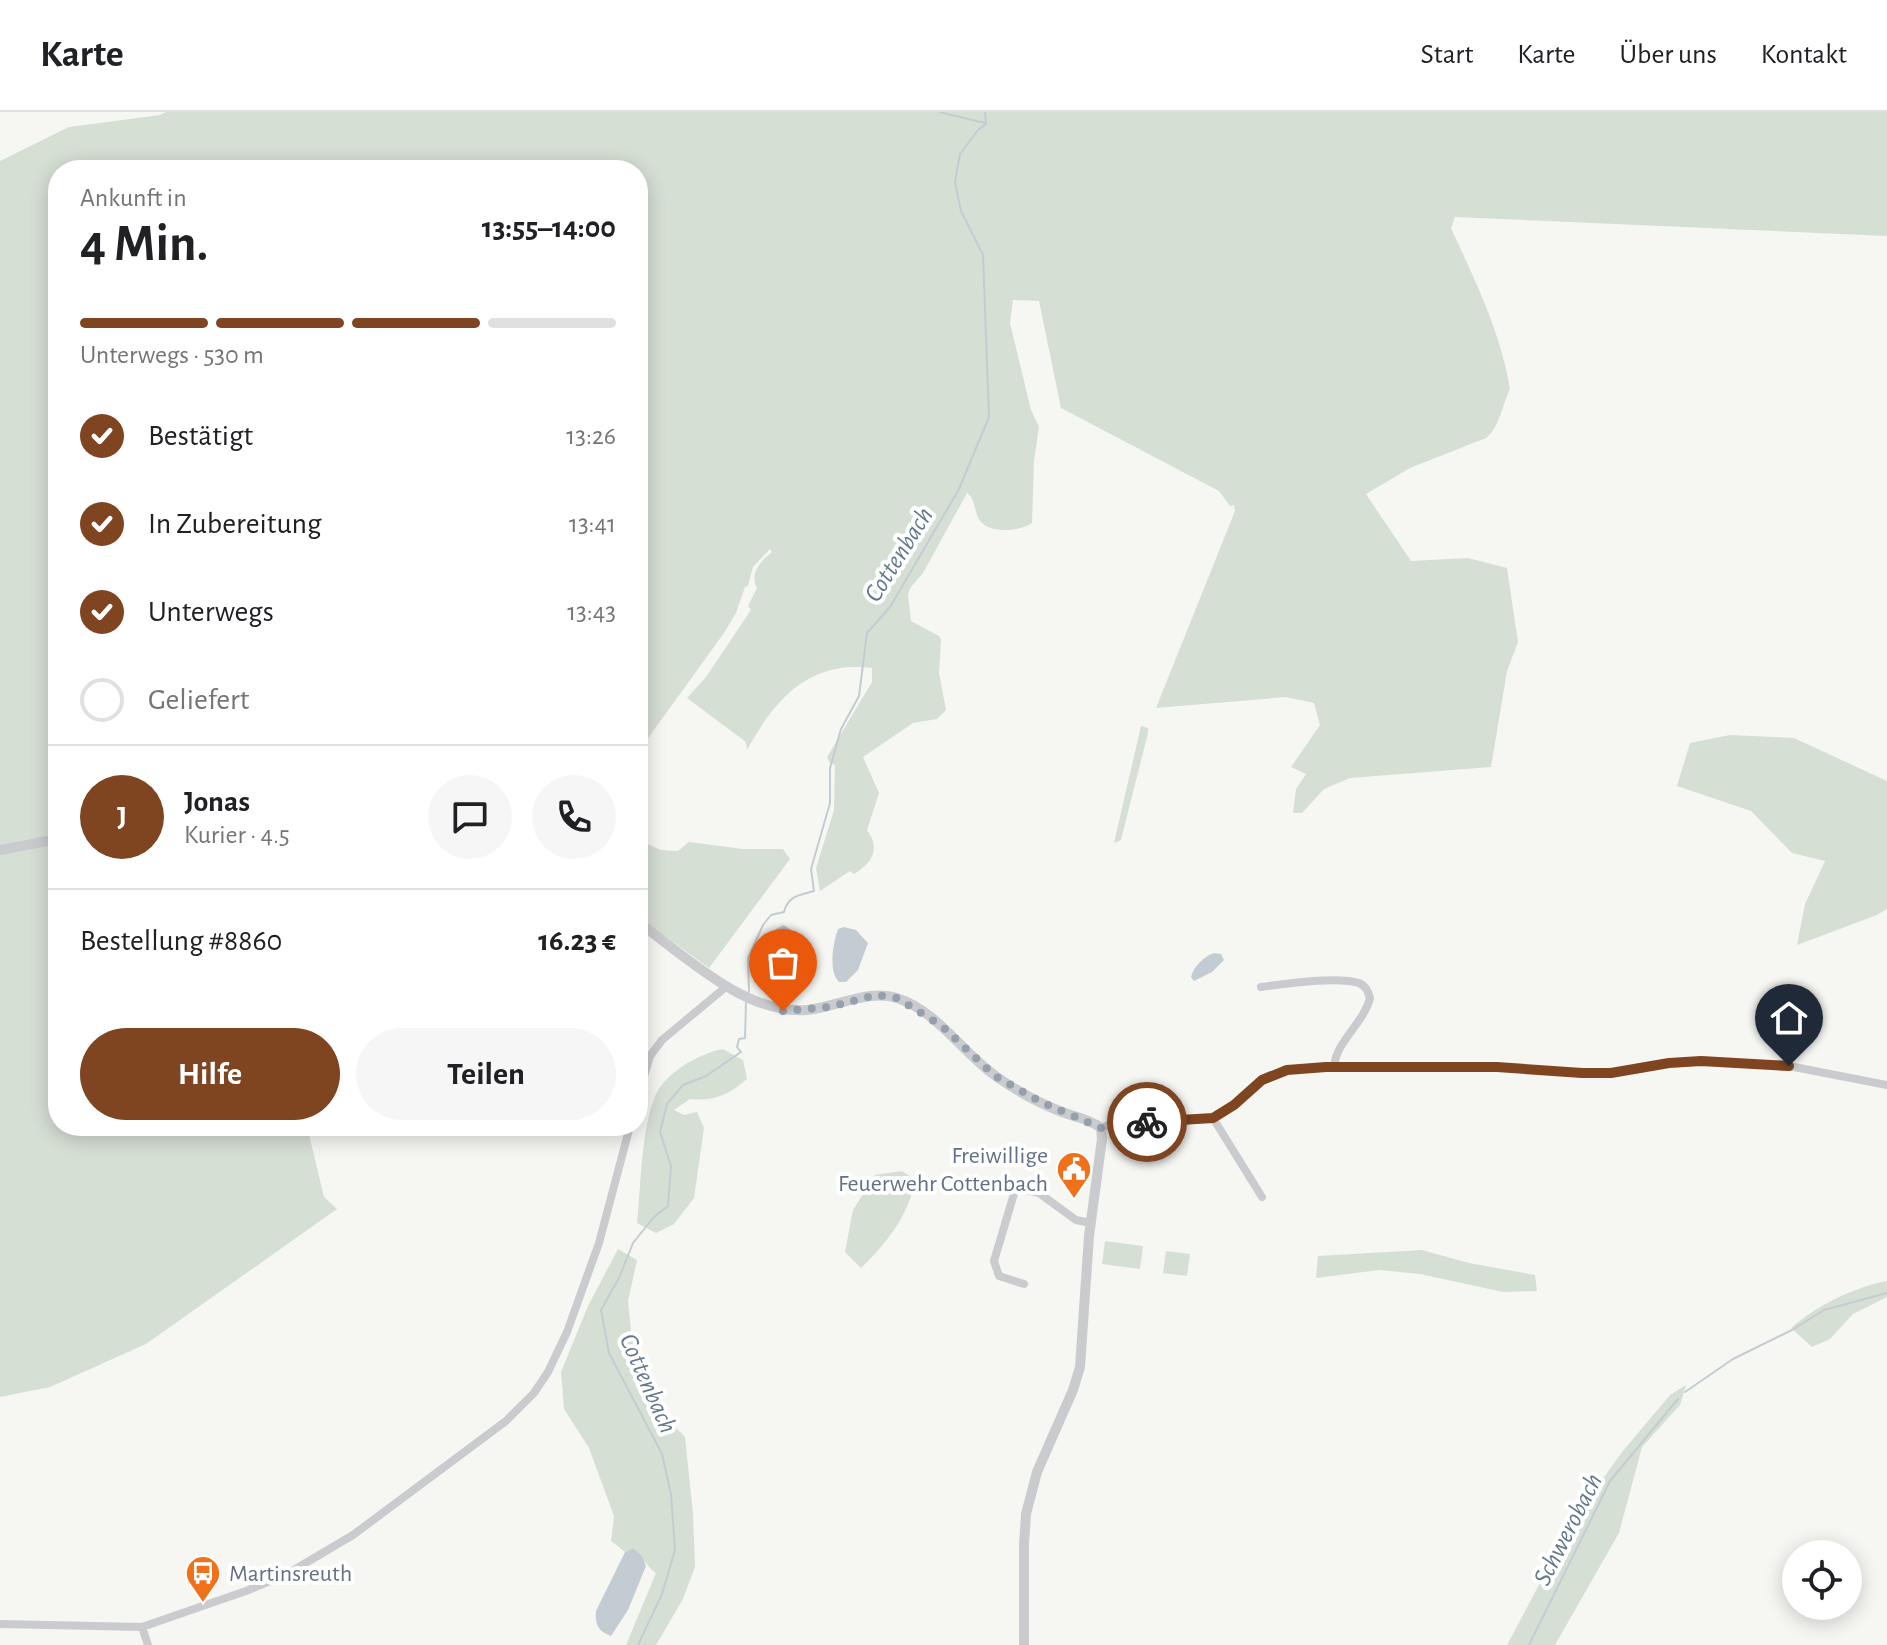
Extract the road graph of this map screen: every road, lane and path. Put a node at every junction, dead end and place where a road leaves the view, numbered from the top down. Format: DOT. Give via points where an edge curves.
graph roads {
  1 [pos="48,841"];
  2 [pos="0,850"];
  3 [pos="648,929"];
  4 [pos="727,986"];
  5 [pos="1261,987"];
  6 [pos="648,1063"];
  7 [pos="1334,1067"];
  8 [pos="1887,1085"];
  9 [pos="1213,1118"];
  10 [pos="1101,1128"];
  11 [pos="627,1136"];
  12 [pos="1006,1185"];
  13 [pos="1016,1187"];
  14 [pos="1262,1197"];
  15 [pos="1091,1223"];
  16 [pos="1024,1284"];
  17 [pos="0,1624"];
  18 [pos="142,1627"];
  19 [pos="148,1645"];
  20 [pos="1024,1645"];
  1 -- 2 [label="street"];
  3 -- 4 [label="street"];
  4 -- 6 [label="street" via="662,1040"];
  4 -- 10 [label="street" via="783,1011 830,1007 876,995 897,998 942,1026 995,1076"];
  5 -- 7 [label="street" via="1318,981 1366,987 1368,1007"];
  7 -- 8 [label="street" via="1611,1073 1701,1061 1789,1066"];
  7 -- 9 [label="street" via="1274,1073"];
  9 -- 10 [label="street"];
  9 -- 14 [label="street"];
  10 -- 15 [label="street"];
  11 -- 18 [label="street" via="599,1243 567,1332 548,1372 521,1407 353,1535 300,1566"];
  12 -- 13 [label="street"];
  13 -- 15 [label="street" via="1039,1193 1076,1220"];
  13 -- 16 [label="street" via="994,1261 999,1276"];
  15 -- 20 [label="street" via="1080,1367 1037,1472 1026,1514"];
  17 -- 18 [label="street"];
  18 -- 19 [label="street"];
}
